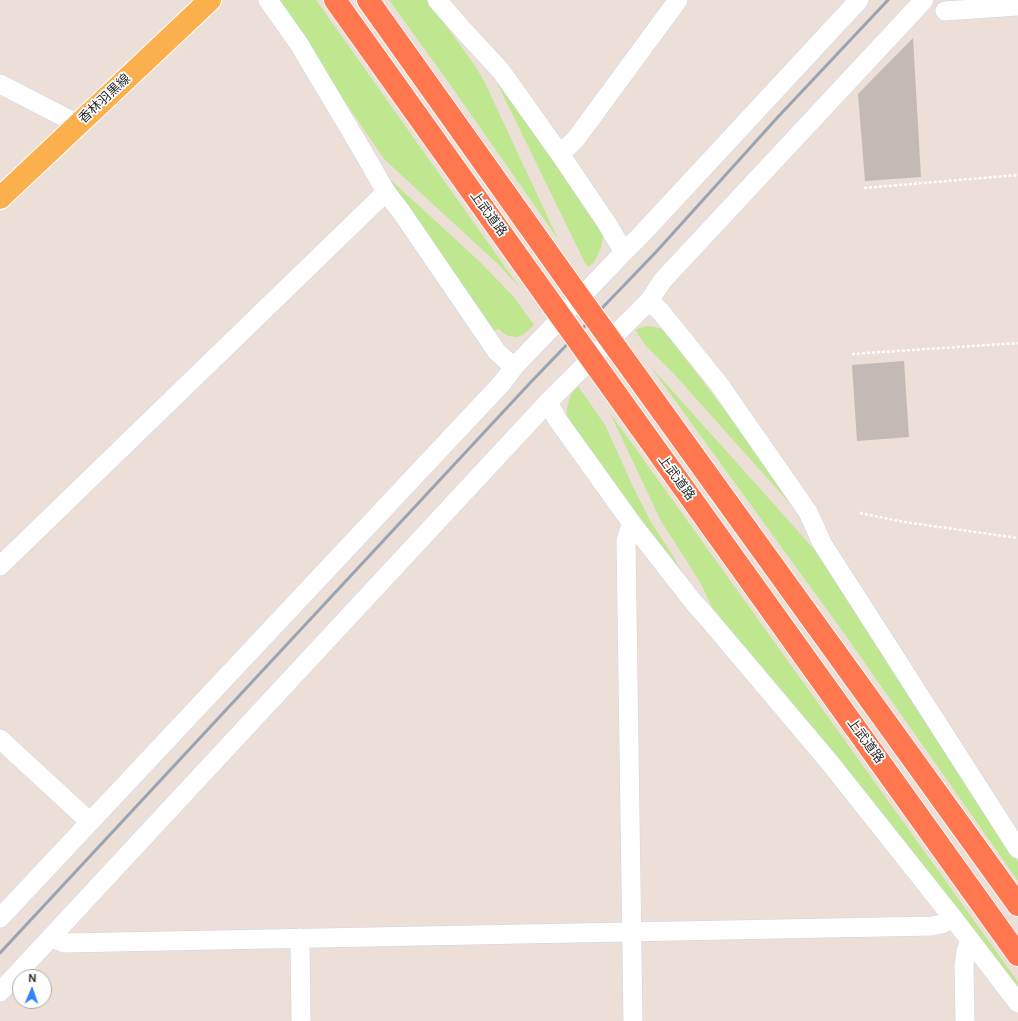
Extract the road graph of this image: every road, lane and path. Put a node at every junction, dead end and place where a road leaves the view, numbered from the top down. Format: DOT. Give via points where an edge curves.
graph roads {
  1 [pos="210,0"];
  2 [pos="268,0"];
  3 [pos="335,0"];
  4 [pos="368,0"];
  5 [pos="437,0"];
  6 [pos="678,0"];
  7 [pos="859,0"];
  8 [pos="924,0"];
  9 [pos="1018,6"];
  10 [pos="945,11"];
  11 [pos="0,84"];
  12 [pos="77,126"];
  13 [pos="560,154"];
  14 [pos="1018,175"];
  15 [pos="864,188"];
  16 [pos="386,192"];
  17 [pos="0,198"];
  18 [pos="624,252"];
  19 [pos="649,301"];
  20 [pos="1018,343"];
  21 [pos="852,354"];
  22 [pos="514,367"];
  23 [pos="548,402"];
  24 [pos="860,513"];
  25 [pos="633,525"];
  26 [pos="1018,538"];
  27 [pos="0,566"];
  28 [pos="0,739"];
  29 [pos="90,822"];
  30 [pos="1018,849"];
  31 [pos="1018,905"];
  32 [pos="0,918"];
  33 [pos="953,918"];
  34 [pos="631,932"];
  35 [pos="51,938"];
  36 [pos="300,938"];
  37 [pos="970,941"];
  38 [pos="1018,955"];
  39 [pos="0,992"];
  40 [pos="1018,1003"];
  41 [pos="301,1021"];
  42 [pos="633,1021"];
  43 [pos="965,1021"];
  1 -- 12 [label="main road, 香林羽黒線"];
  2 -- 16 [label="street" via="302,50"];
  3 -- 38 [label="highway, 上武道路, bridge"];
  4 -- 31 [label="highway, 上武道路, bridge"];
  5 -- 13 [label="street" via="501,71"];
  6 -- 13 [label="street" via="575,140"];
  7 -- 18 [label="street"];
  8 -- 19 [label="street" via="663,280"];
  9 -- 10 [label="street"];
  11 -- 12 [label="street"];
  12 -- 17 [label="main road, 香林羽黒線"];
  13 -- 18 [label="street"];
  14 -- 15 [label="path"];
  16 -- 22 [label="street" via="497,352"];
  16 -- 27 [label="street"];
  18 -- 22 [label="street"];
  19 -- 23 [label="street"];
  19 -- 30 [label="street" via="661,312 719,384 808,512 822,543"];
  20 -- 21 [label="path"];
  22 -- 29 [label="street"];
  23 -- 25 [label="street" via="557,419"];
  23 -- 35 [label="street"];
  24 -- 26 [label="path" via="904,522"];
  25 -- 33 [label="street" via="695,604 830,763"];
  25 -- 34 [label="street" via="626,541"];
  28 -- 29 [label="street"];
  29 -- 32 [label="street"];
  33 -- 34 [label="street" via="932,926"];
  33 -- 37 [label="street"];
  34 -- 36 [label="street"];
  34 -- 42 [label="street"];
  35 -- 36 [label="street" via="64,943"];
  35 -- 39 [label="street"];
  36 -- 41 [label="street"];
  37 -- 40 [label="street"];
  37 -- 43 [label="street" via="964,966"];
}
